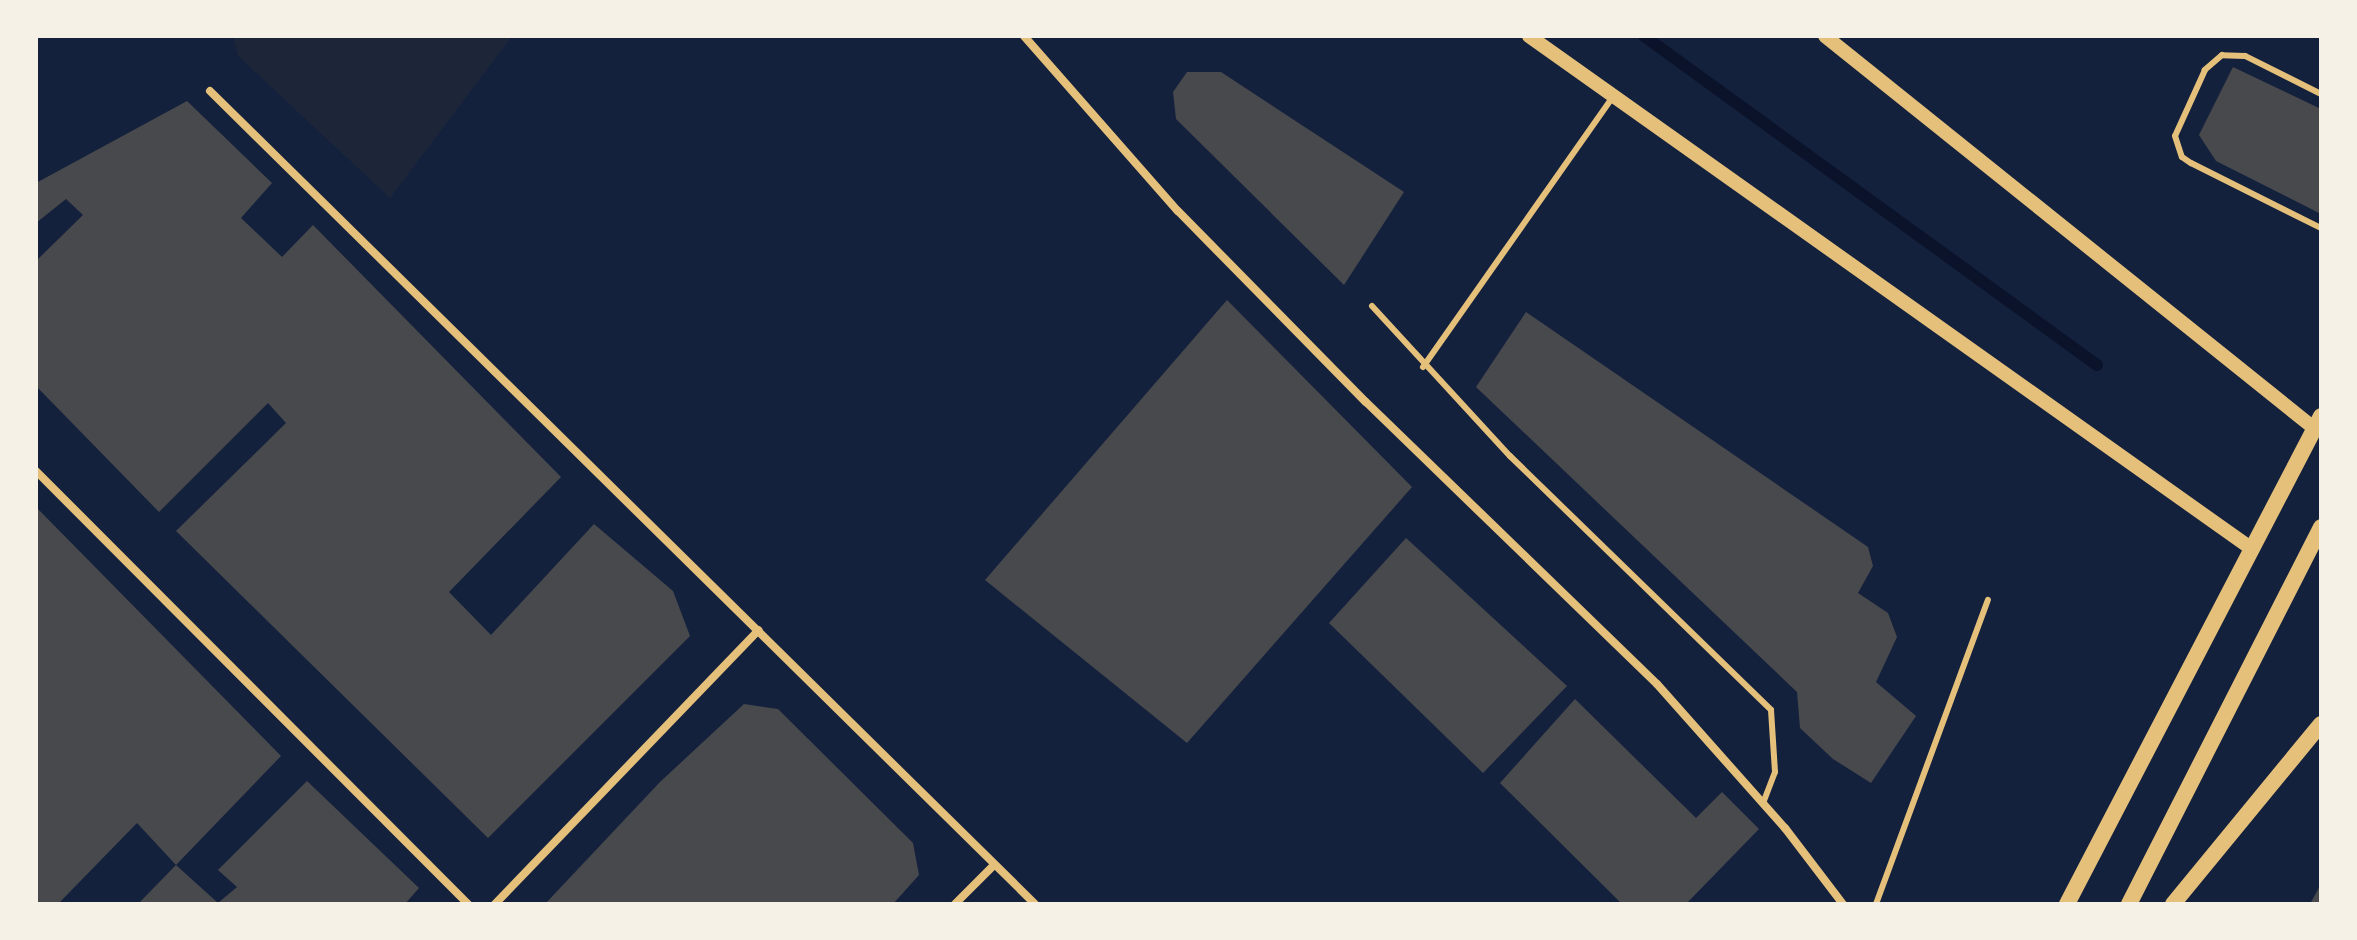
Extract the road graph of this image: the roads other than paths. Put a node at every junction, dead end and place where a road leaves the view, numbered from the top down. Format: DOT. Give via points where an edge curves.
graph roads {
  1 [pos="1024,36"];
  2 [pos="1529,36"];
  3 [pos="1825,36"];
  4 [pos="210,91"];
  5 [pos="1615,94"];
  6 [pos="2321,94"];
  7 [pos="2321,228"];
  8 [pos="1372,306"];
  9 [pos="1423,367"];
  10 [pos="2319,426"];
  11 [pos="36,471"];
  12 [pos="2321,527"];
  13 [pos="2252,549"];
  14 [pos="1988,600"];
  15 [pos="759,630"];
  16 [pos="2321,724"];
  17 [pos="1763,804"];
  18 [pos="994,865"];
  19 [pos="468,904"];
  20 [pos="495,904"];
  21 [pos="955,904"];
  22 [pos="1035,904"];
  23 [pos="1843,904"];
  24 [pos="1876,904"];
  25 [pos="2067,904"];
  26 [pos="2129,904"];
  27 [pos="2173,904"];
  1 -- 17 [label="street" via="1178,211 1657,684"];
  2 -- 5 [label="street"];
  3 -- 10 [label="street"];
  4 -- 15 [label="street"];
  5 -- 9 [label="lane"];
  5 -- 13 [label="street"];
  6 -- 7 [label="lane" via="2245,56 2222,55 2205,70 2175,136 2182,157 2191,163"];
  8 -- 9 [label="lane"];
  9 -- 17 [label="lane" via="1771,710 1775,772"];
  10 -- 13 [label="main road"];
  11 -- 19 [label="street"];
  12 -- 26 [label="main road"];
  13 -- 25 [label="main road"];
  14 -- 24 [label="lane"];
  15 -- 18 [label="street"];
  15 -- 20 [label="street"];
  16 -- 27 [label="main road"];
  17 -- 23 [label="street"];
  18 -- 21 [label="street"];
  18 -- 22 [label="street"];
}
